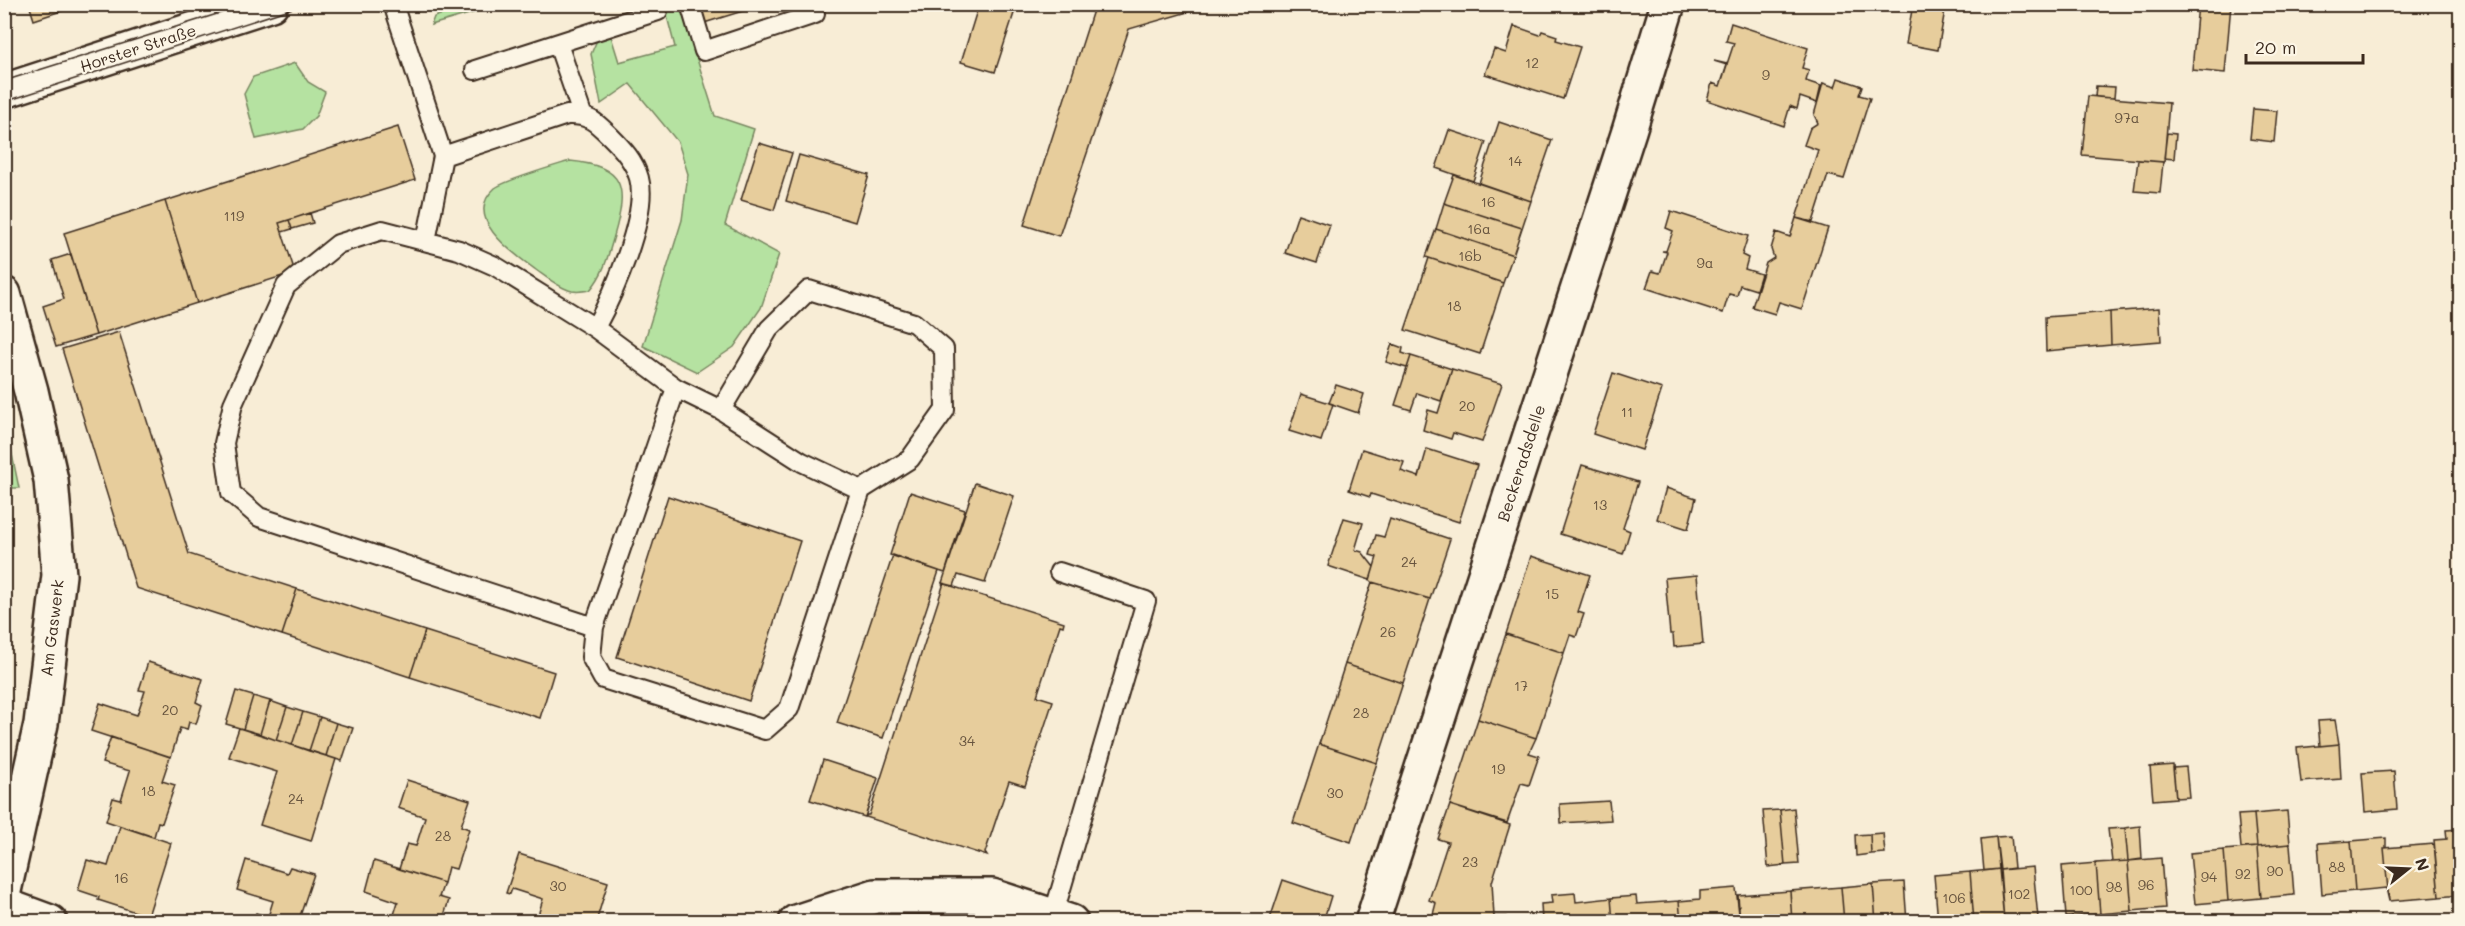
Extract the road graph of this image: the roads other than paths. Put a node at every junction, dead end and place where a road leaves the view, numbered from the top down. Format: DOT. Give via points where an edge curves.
graph roads {
  1 [pos="271,4"];
  2 [pos="393,4"];
  3 [pos="690,4"];
  4 [pos="1668,4"];
  5 [pos="658,12"];
  6 [pos="815,14"];
  7 [pos="558,44"];
  8 [pos="475,70"];
  9 [pos="5,89"];
  10 [pos="582,114"];
  11 [pos="442,156"];
  12 [pos="426,241"];
  13 [pos="4,294"];
  14 [pos="595,328"];
  15 [pos="676,388"];
  16 [pos="720,410"];
  17 [pos="861,490"];
  18 [pos="1059,572"];
  19 [pos="594,627"];
  20 [pos="4,891"];
  21 [pos="4,905"];
  22 [pos="1062,919"];
  23 [pos="50,921"];
  24 [pos="796,921"];
  25 [pos="1372,921"];
  1 -- 9 [label="street, Horster Straße"];
  2 -- 11 [label="lane"];
  3 -- 6 [label="lane" via="704,51"];
  4 -- 25 [label="street, Beckeradsdelle"];
  5 -- 7 [label="lane"];
  7 -- 8 [label="lane"];
  7 -- 10 [label="lane"];
  10 -- 11 [label="lane" via="567,115"];
  10 -- 14 [label="lane" via="599,125 631,158 640,180 641,206 607,306"];
  11 -- 12 [label="lane"];
  12 -- 14 [label="lane" via="495,266"];
  12 -- 19 [label="lane" via="382,230 371,233 338,244 286,286 232,404 224,443 231,493 259,517"];
  13 -- 20 [label="street, Am Gaswerk" via="51,480 59,575 41,724"];
  14 -- 15 [label="lane"];
  15 -- 16 [label="lane"];
  15 -- 19 [label="lane"];
  16 -- 17 [label="lane" via="802,462"];
  16 -- 17 [label="lane" via="769,329 809,290 914,323 944,349 945,410 910,459"];
  17 -- 19 [label="lane" via="789,709 765,730 603,679 591,657"];
  18 -- 22 [label="lane" via="1146,601"];
  21 -- 23 [label="street"];
  22 -- 24 [label="street" via="992,896 875,896"];
}
